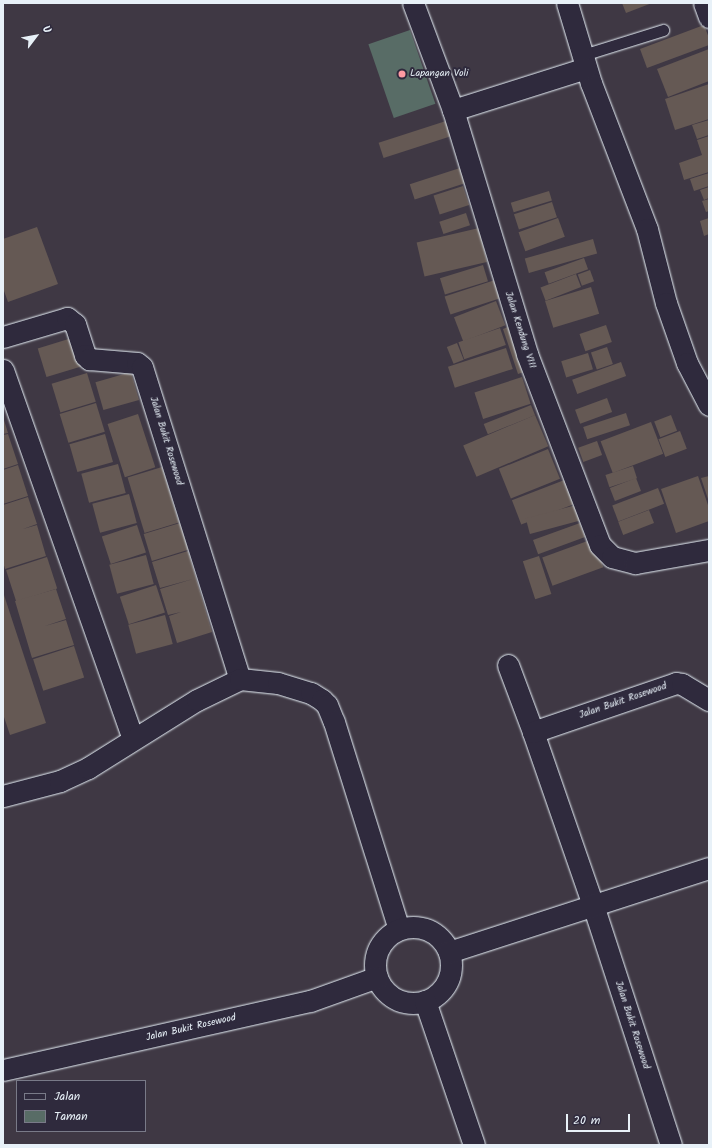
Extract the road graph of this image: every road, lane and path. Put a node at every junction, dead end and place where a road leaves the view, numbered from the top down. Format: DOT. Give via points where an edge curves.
graph roads {
  1 [pos="413,3"];
  2 [pos="568,3"];
  3 [pos="704,3"];
  4 [pos="709,17"];
  5 [pos="663,30"];
  6 [pos="584,61"];
  7 [pos="453,110"];
  8 [pos="3,337"];
  9 [pos="3,370"];
  10 [pos="709,405"];
  11 [pos="709,550"];
  12 [pos="508,665"];
  13 [pos="240,679"];
  14 [pos="709,700"];
  15 [pos="533,732"];
  16 [pos="133,739"];
  17 [pos="3,796"];
  18 [pos="709,868"];
  19 [pos="592,905"];
  20 [pos="400,929"];
  21 [pos="449,952"];
  22 [pos="377,977"];
  23 [pos="426,1001"];
  24 [pos="3,1070"];
  25 [pos="474,1145"];
  26 [pos="671,1145"];
  1 -- 7 [label="street, Jalan Kendung VIII"];
  2 -- 6 [label="street"];
  3 -- 4 [label="street"];
  5 -- 6 [label="lane"];
  6 -- 7 [label="street"];
  6 -- 10 [label="street" via="647,229 666,303 687,363"];
  7 -- 11 [label="street, Jalan Kendung VIII" via="527,354 600,546 612,557 635,563"];
  8 -- 13 [label="street, Jalan Bukit Rosewood" via="67,318 75,324 85,355 89,359 137,363 142,367"];
  9 -- 16 [label="street"];
  12 -- 15 [label="street, Jalan Bukit Rosewood"];
  13 -- 16 [label="street" via="197,700"];
  13 -- 20 [label="street" via="285,685 311,693 327,706"];
  14 -- 15 [label="street, Jalan Bukit Rosewood" via="676,683"];
  15 -- 19 [label="street, Jalan Bukit Rosewood"];
  16 -- 17 [label="street" via="88,768 67,778"];
  18 -- 19 [label="street"];
  19 -- 21 [label="street"];
  19 -- 26 [label="street, Jalan Bukit Rosewood"];
  20 -- 21 [label="street" via="414,927 429,930 441,939"];
  20 -- 22 [label="street" via="387,937 379,949 375,963"];
  21 -- 23 [label="street" via="450,976 436,996"];
  22 -- 23 [label="street" via="385,990 396,999 410,1003"];
  22 -- 24 [label="street, Jalan Bukit Rosewood" via="310,1001"];
  23 -- 25 [label="street"];
}
